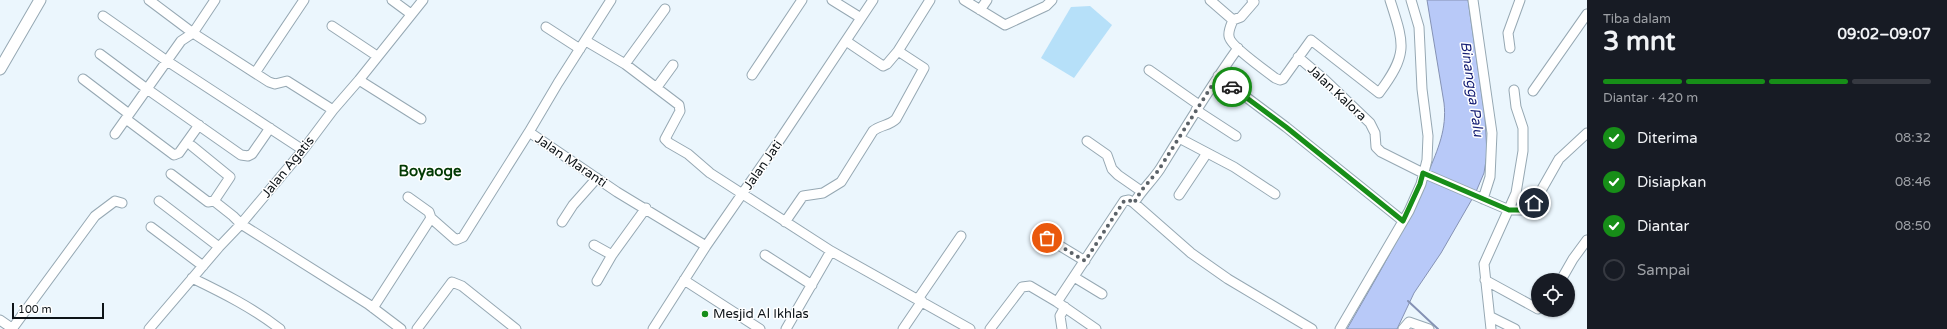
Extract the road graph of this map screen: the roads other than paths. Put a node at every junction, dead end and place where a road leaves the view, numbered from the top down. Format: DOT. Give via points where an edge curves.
graph roads {
  1 [pos="40,0"];
  2 [pos="149,0"];
  3 [pos="215,0"];
  4 [pos="304,0"];
  5 [pos="392,0"];
  6 [pos="423,0"];
  7 [pos="611,0"];
  8 [pos="802,0"];
  9 [pos="832,0"];
  10 [pos="873,0"];
  11 [pos="930,0"];
  12 [pos="964,0"];
  13 [pos="986,0"];
  14 [pos="1052,0"];
  15 [pos="1210,0"];
  16 [pos="1390,0"];
  17 [pos="1411,0"];
  18 [pos="1473,0"];
  19 [pos="1520,0"];
  20 [pos="1254,1"];
  21 [pos="665,9"];
  22 [pos="980,10"];
  23 [pos="411,14"];
  24 [pos="1587,14"];
  25 [pos="103,16"];
  26 [pos="861,18"];
  27 [pos="1233,20"];
  28 [pos="332,26"];
  29 [pos="546,27"];
  30 [pos="193,33"];
  31 [pos="586,40"];
  32 [pos="846,41"];
  33 [pos="1238,48"];
  34 [pos="1510,48"];
  35 [pos="580,49"];
  36 [pos="898,51"];
  37 [pos="100,54"];
  38 [pos="377,56"];
  39 [pos="1298,57"];
  40 [pos="167,61"];
  41 [pos="626,64"];
  42 [pos="673,65"];
  43 [pos="0,69"];
  44 [pos="1149,70"];
  45 [pos="255,73"];
  46 [pos="752,75"];
  47 [pos="1218,76"];
  48 [pos="83,78"];
  49 [pos="359,80"];
  50 [pos="657,87"];
  51 [pos="147,89"];
  52 [pos="1514,90"];
  53 [pos="1533,91"];
  54 [pos="1198,107"];
  55 [pos="333,110"];
  56 [pos="128,117"];
  57 [pos="421,119"];
  58 [pos="199,125"];
  59 [pos="270,128"];
  60 [pos="529,132"];
  61 [pos="1587,133"];
  62 [pos="115,134"];
  63 [pos="1236,136"];
  64 [pos="1179,138"];
  65 [pos="1087,140"];
  66 [pos="192,146"];
  67 [pos="303,150"];
  68 [pos="1207,153"];
  69 [pos="171,174"];
  70 [pos="1425,174"];
  71 [pos="597,178"];
  72 [pos="1141,191"];
  73 [pos="743,194"];
  74 [pos="1275,194"];
  75 [pos="1179,195"];
  76 [pos="408,197"];
  77 [pos="1480,198"];
  78 [pos="159,201"];
  79 [pos="214,201"];
  80 [pos="122,203"];
  81 [pos="1134,203"];
  82 [pos="646,208"];
  83 [pos="1509,210"];
  84 [pos="432,218"];
  85 [pos="1403,221"];
  86 [pos="562,222"];
  87 [pos="785,222"];
  88 [pos="241,224"];
  89 [pos="151,227"];
  90 [pos="961,236"];
  91 [pos="1047,238"];
  92 [pos="1587,240"];
  93 [pos="594,245"];
  94 [pos="706,246"];
  95 [pos="219,247"];
  96 [pos="831,250"];
  97 [pos="612,255"];
  98 [pos="765,255"];
  99 [pos="1085,261"];
  100 [pos="203,266"];
  101 [pos="1565,273"];
  102 [pos="1074,277"];
  103 [pos="192,278"];
  104 [pos="684,280"];
  105 [pos="1485,280"];
  106 [pos="597,281"];
  107 [pos="812,285"];
  108 [pos="1102,294"];
  109 [pos="920,300"];
  110 [pos="1061,304"];
  111 [pos="1531,305"];
  112 [pos="373,308"];
  113 [pos="1491,317"];
  114 [pos="0,320"];
  115 [pos="151,328"];
  116 [pos="12,329"];
  117 [pos="280,329"];
  118 [pos="401,329"];
  119 [pos="416,329"];
  120 [pos="516,329"];
  121 [pos="652,329"];
  122 [pos="760,329"];
  123 [pos="786,329"];
  124 [pos="903,329"];
  125 [pos="970,329"];
  126 [pos="990,329"];
  127 [pos="1062,329"];
  128 [pos="1096,329"];
  129 [pos="1312,329"];
  130 [pos="1340,329"];
  131 [pos="1403,329"];
  132 [pos="1429,329"];
  133 [pos="1491,329"];
  134 [pos="1515,329"];
  1 -- 43 [label="main road"];
  2 -- 30 [label="street"];
  3 -- 30 [label="street"];
  4 -- 45 [label="street"];
  5 -- 23 [label="street"];
  6 -- 23 [label="street, Jalan Agatis"];
  7 -- 31 [label="street, Jalan Maranti"];
  8 -- 46 [label="street"];
  9 -- 26 [label="street"];
  10 -- 26 [label="street, Jalan Jati"];
  11 -- 36 [label="street"];
  12 -- 22 [label="street"];
  13 -- 22 [label="street"];
  14 -- 22 [label="street" via="1046,6 1005,25"];
  15 -- 27 [label="street"];
  16 -- 39 [label="street" via="1400,30 1401,55 1379,93 1313,41 1309,41"];
  17 -- 70 [label="street" via="1418,27 1428,136"];
  18 -- 77 [label="street" via="1492,133 1490,177"];
  19 -- 34 [label="street" via="1508,33"];
  20 -- 27 [label="street" via="1241,17"];
  21 -- 41 [label="street"];
  23 -- 38 [label="street, Jalan Agatis"];
  24 -- 53 [label="street"];
  25 -- 40 [label="street"];
  26 -- 32 [label="street, Jalan Jati"];
  27 -- 33 [label="street, Jalan Kalora" via="1228,36"];
  28 -- 38 [label="street"];
  29 -- 35 [label="street"];
  30 -- 40 [label="street" via="181,41"];
  30 -- 45 [label="street"];
  31 -- 35 [label="street, Jalan Maranti"];
  31 -- 41 [label="street"];
  32 -- 36 [label="street" via="883,66"];
  32 -- 73 [label="street, Jalan Jati"];
  33 -- 39 [label="street, Jalan Kalora" via="1280,80"];
  33 -- 47 [label="street"];
  35 -- 60 [label="street, Jalan Maranti"];
  36 -- 87 [label="street" via="924,68 896,119 889,125 873,131 841,182 823,193 803,196"];
  37 -- 51 [label="street"];
  38 -- 49 [label="street, Jalan Agatis"];
  39 -- 70 [label="street, Jalan Kalora" via="1366,118 1374,129 1376,147 1381,152"];
  40 -- 51 [label="street"];
  40 -- 59 [label="street"];
  41 -- 50 [label="street"];
  42 -- 50 [label="street"];
  44 -- 54 [label="street"];
  45 -- 55 [label="street" via="272,83 287,81"];
  47 -- 54 [label="street"];
  47 -- 85 [label="street"];
  48 -- 56 [label="street"];
  49 -- 55 [label="street, Jalan Agatis"];
  49 -- 57 [label="street"];
  50 -- 73 [label="street" via="680,108 666,141"];
  51 -- 56 [label="street"];
  51 -- 58 [label="street"];
  52 -- 83 [label="street" via="1523,128 1523,151 1520,178"];
  54 -- 63 [label="street"];
  54 -- 64 [label="street"];
  55 -- 67 [label="street, Jalan Agatis"];
  56 -- 58 [label="street" via="174,155 179,153"];
  56 -- 62 [label="street"];
  58 -- 59 [label="street" via="241,155 248,156"];
  59 -- 67 [label="street"];
  60 -- 71 [label="street, Jalan Maranti"];
  60 -- 84 [label="street" via="463,237 456,240"];
  61 -- 83 [label="street" via="1559,159 1534,203 1522,210"];
  64 -- 68 [label="street"];
  64 -- 72 [label="street" via="1158,171"];
  65 -- 72 [label="street" via="1107,155 1112,169 1118,175"];
  66 -- 79 [label="street" via="230,177"];
  67 -- 88 [label="street, Jalan Agatis"];
  68 -- 74 [label="street" via="1255,179"];
  68 -- 75 [label="street"];
  69 -- 79 [label="street" via="208,202"];
  70 -- 77 [label="street, Jalan Kalora"];
  70 -- 85 [label="street"];
  71 -- 82 [label="street, Jalan Maranti"];
  71 -- 86 [label="street"];
  72 -- 81 [label="street"];
  73 -- 87 [label="street"];
  73 -- 94 [label="street, Jalan Jati"];
  76 -- 84 [label="street" via="429,212"];
  77 -- 83 [label="street, Jalan Kalora"];
  78 -- 95 [label="street"];
  79 -- 88 [label="street"];
  80 -- 116 [label="street" via="115,200 95,216"];
  81 -- 99 [label="street" via="1124,201"];
  81 -- 129 [label="street" via="1191,253 1228,279"];
  82 -- 94 [label="street, Jalan Maranti"];
  82 -- 97 [label="street"];
  83 -- 105 [label="street" via="1484,264"];
  84 -- 112 [label="street"];
  85 -- 130 [label="street"];
  87 -- 96 [label="street"];
  88 -- 95 [label="street, Jalan Agatis"];
  88 -- 112 [label="street"];
  89 -- 100 [label="street"];
  90 -- 109 [label="street"];
  91 -- 99 [label="street"];
  92 -- 101 [label="street"];
  93 -- 97 [label="street"];
  94 -- 104 [label="street, Jalan Jati"];
  95 -- 100 [label="street, Jalan Agatis"];
  96 -- 107 [label="street"];
  96 -- 109 [label="street"];
  97 -- 106 [label="street"];
  98 -- 107 [label="street"];
  99 -- 102 [label="street"];
  100 -- 103 [label="street, Jalan Agatis"];
  102 -- 108 [label="street"];
  102 -- 110 [label="street"];
  103 -- 115 [label="street, Jalan Agatis"];
  103 -- 117 [label="street" via="236,299"];
  104 -- 121 [label="street, Jalan Jati"];
  104 -- 122 [label="street"];
  105 -- 111 [label="street"];
  105 -- 113 [label="street"];
  107 -- 123 [label="street"];
  109 -- 124 [label="street"];
  109 -- 125 [label="street"];
  110 -- 126 [label="street" via="1030,286 1022,287"];
  110 -- 127 [label="street"];
  110 -- 128 [label="street"];
  112 -- 118 [label="street"];
  113 -- 133 [label="street"];
  113 -- 134 [label="street"];
  114 -- 116 [label="street"];
  119 -- 120 [label="street" via="452,282 462,286"];
  131 -- 132 [label="street" via="1408,322"];
}
